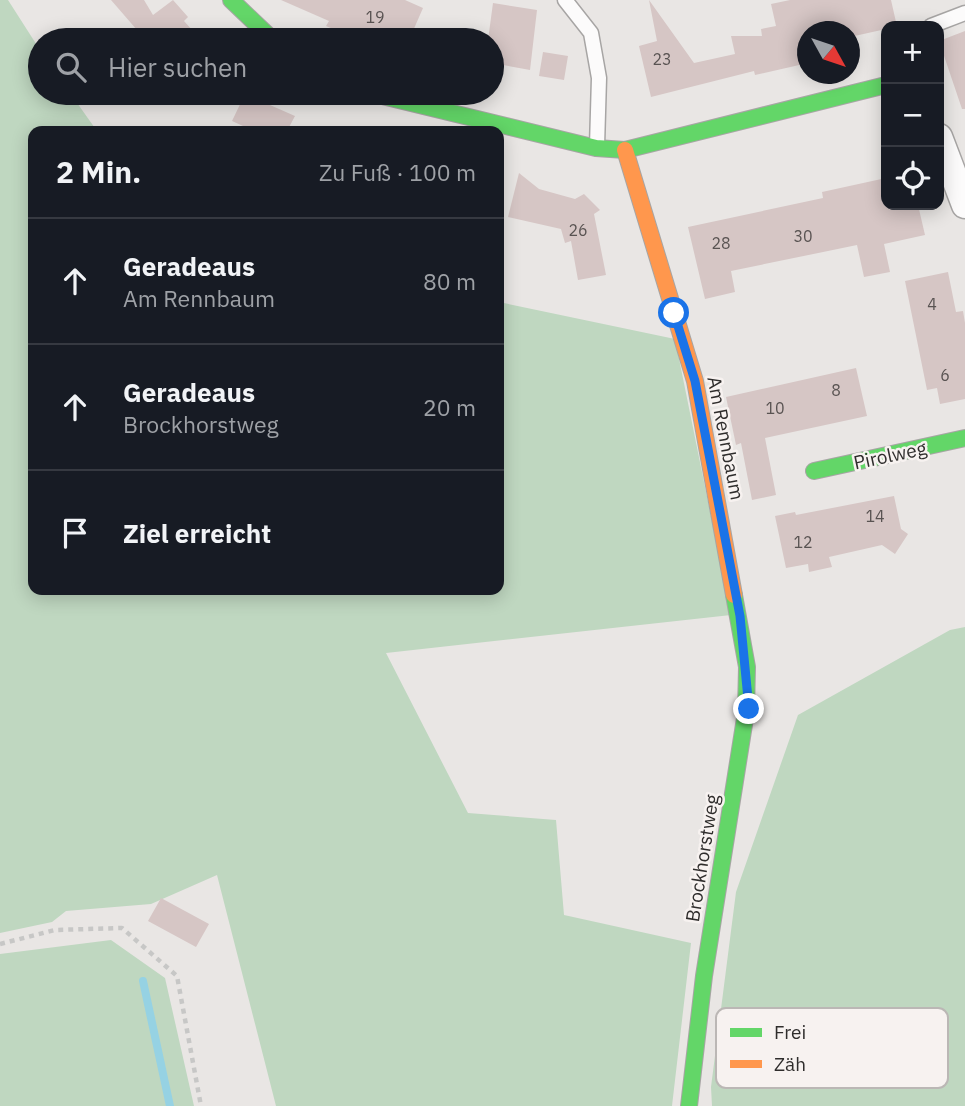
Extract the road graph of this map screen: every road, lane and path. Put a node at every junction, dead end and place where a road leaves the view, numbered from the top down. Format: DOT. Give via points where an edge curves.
graph roads {
  1 [pos="231,0"];
  2 [pos="565,0"];
  3 [pos="965,13"];
  4 [pos="944,21"];
  5 [pos="260,28"];
  6 [pos="881,86"];
  7 [pos="419,105"];
  8 [pos="943,147"];
  9 [pos="596,148"];
  10 [pos="625,150"];
  11 [pos="965,205"];
  12 [pos="965,438"];
  13 [pos="814,471"];
  14 [pos="740,616"];
  15 [pos="0,944"];
  16 [pos="201,1106"];
  17 [pos="689,1106"];
  1 -- 5 [label="street"];
  2 -- 9 [label="lane" via="591,33 599,78"];
  3 -- 4 [label="lane"];
  6 -- 10 [label="street"];
  7 -- 9 [label="street"];
  8 -- 11 [label="street"];
  9 -- 10 [label="street"];
  10 -- 14 [label="street, Am Rennbaum" via="695,381"];
  12 -- 13 [label="street, Pirolweg"];
  14 -- 17 [label="street, Brockhorstweg" via="749,709 717,893"];
  15 -- 16 [label="path" via="55,930 122,928 177,976"];
}
